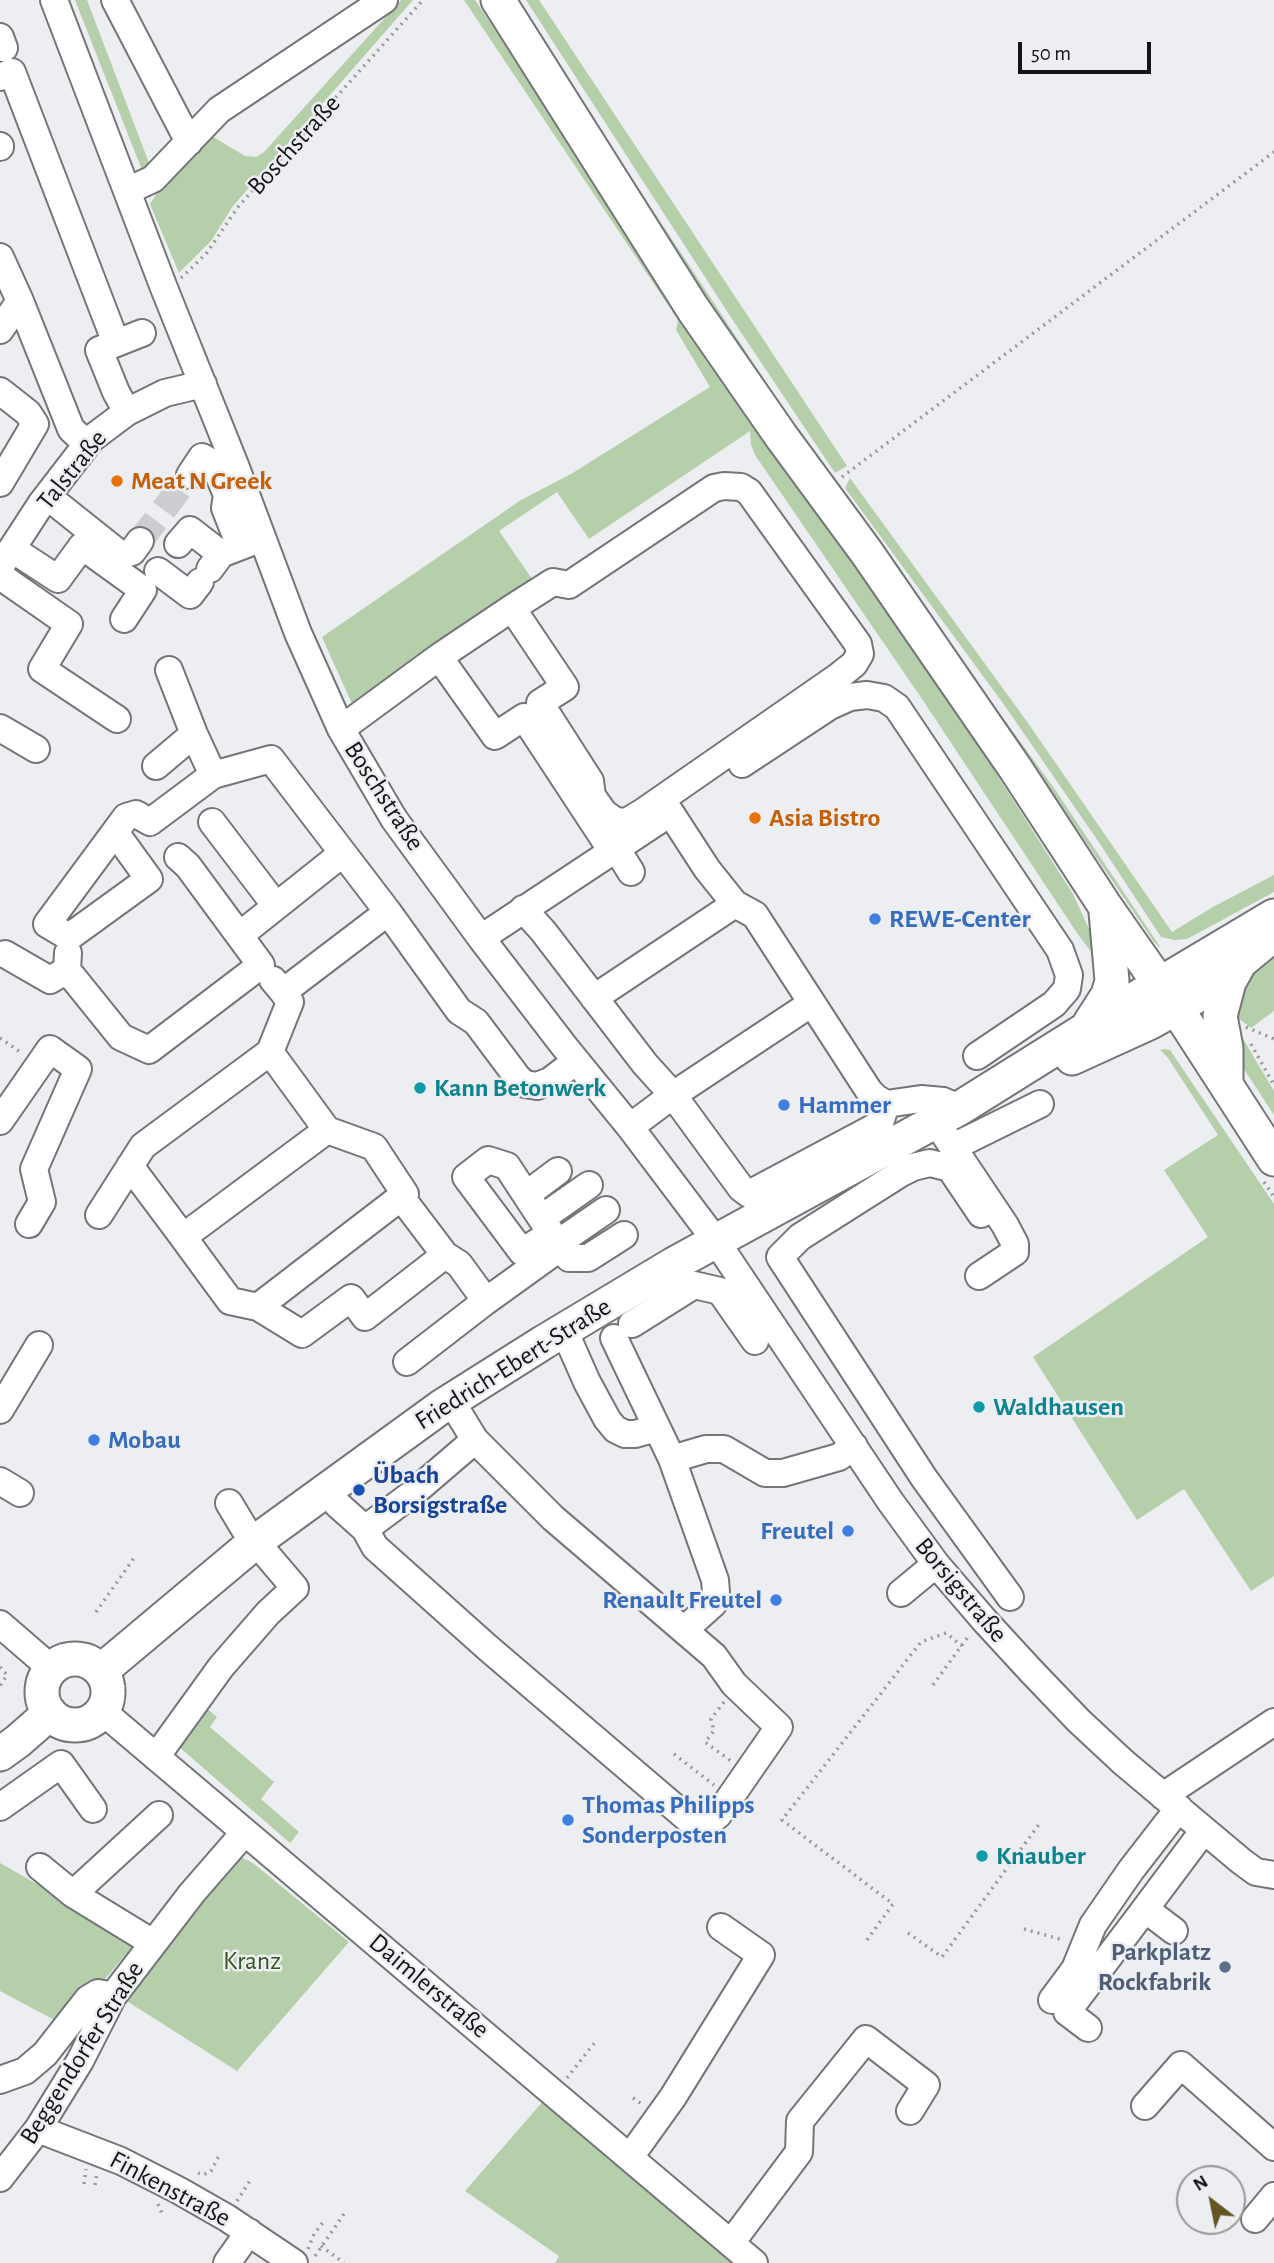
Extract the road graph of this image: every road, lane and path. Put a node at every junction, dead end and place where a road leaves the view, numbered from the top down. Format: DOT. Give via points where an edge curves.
graph roads {
  1 [pos="54,0"];
  2 [pos="115,0"];
  3 [pos="384,0"];
  4 [pos="423,0"];
  5 [pos="498,0"];
  6 [pos="0,77"];
  7 [pos="189,142"];
  8 [pos="1274,152"];
  9 [pos="127,191"];
  10 [pos="0,257"];
  11 [pos="164,288"];
  12 [pos="20,301"];
  13 [pos="0,330"];
  14 [pos="142,333"];
  15 [pos="116,343"];
  16 [pos="204,384"];
  17 [pos="0,391"];
  18 [pos="127,412"];
  19 [pos="87,443"];
  20 [pos="190,475"];
  21 [pos="0,483"];
  22 [pos="822,492"];
  23 [pos="42,503"];
  24 [pos="6,558"];
  25 [pos="168,558"];
  26 [pos="227,558"];
  27 [pos="0,576"];
  28 [pos="512,608"];
  29 [pos="124,619"];
  30 [pos="439,657"];
  31 [pos="169,670"];
  32 [pos="117,719"];
  33 [pos="0,728"];
  34 [pos="341,729"];
  35 [pos="194,734"];
  36 [pos="36,749"];
  37 [pos="156,766"];
  38 [pos="213,775"];
  39 [pos="670,812"];
  40 [pos="152,820"];
  41 [pos="212,822"];
  42 [pos="115,832"];
  43 [pos="614,849"];
  44 [pos="343,853"];
  45 [pos="178,858"];
  46 [pos="631,872"];
  47 [pos="149,879"];
  48 [pos="735,904"];
  49 [pos="276,906"];
  50 [pos="1105,906"];
  51 [pos="523,909"];
  52 [pos="388,912"];
  53 [pos="1274,916"];
  54 [pos="1274,934"];
  55 [pos="240,935"];
  56 [pos="69,937"];
  57 [pos="481,938"];
  58 [pos="5,954"];
  59 [pos="261,965"];
  60 [pos="1239,965"];
  61 [pos="67,970"];
  62 [pos="283,992"];
  63 [pos="1168,996"];
  64 [pos="594,998"];
  65 [pos="812,1003"];
  66 [pos="1238,1023"];
  67 [pos="1085,1030"];
  68 [pos="1274,1040"];
  69 [pos="270,1052"];
  70 [pos="976,1056"];
  71 [pos="581,1067"];
  72 [pos="1226,1085"];
  73 [pos="673,1095"];
  74 [pos="886,1104"];
  75 [pos="1040,1104"];
  76 [pos="0,1121"];
  77 [pos="950,1126"];
  78 [pos="630,1127"];
  79 [pos="327,1130"];
  80 [pos="1274,1159"];
  81 [pos="130,1166"];
  82 [pos="558,1171"];
  83 [pos="589,1185"];
  84 [pos="526,1195"];
  85 [pos="401,1197"];
  86 [pos="606,1210"];
  87 [pos="99,1215"];
  88 [pos="979,1216"];
  89 [pos="29,1224"];
  90 [pos="624,1234"];
  91 [pos="553,1235"];
  92 [pos="184,1237"];
  93 [pos="716,1241"];
  94 [pos="444,1255"];
  95 [pos="979,1276"];
  96 [pos="486,1301"];
  97 [pos="258,1307"];
  98 [pos="564,1329"];
  99 [pos="755,1341"];
  100 [pos="39,1345"];
  101 [pos="407,1362"];
  102 [pos="451,1401"];
  103 [pos="0,1410"];
  104 [pos="657,1428"];
  105 [pos="475,1440"];
  106 [pos="854,1446"];
  107 [pos="672,1459"];
  108 [pos="325,1489"];
  109 [pos="229,1503"];
  110 [pos="365,1529"];
  111 [pos="255,1542"];
  112 [pos="134,1558"];
  113 [pos="936,1564"];
  114 [pos="901,1592"];
  115 [pos="1010,1597"];
  116 [pos="96,1612"];
  117 [pos="985,1621"];
  118 [pos="0,1624"];
  119 [pos="684,1630"];
  120 [pos="962,1646"];
  121 [pos="0,1667"];
  122 [pos="52,1669"];
  123 [pos="102,1671"];
  124 [pos="933,1685"];
  125 [pos="0,1686"];
  126 [pos="736,1687"];
  127 [pos="102,1711"];
  128 [pos="50,1713"];
  129 [pos="1274,1722"];
  130 [pos="0,1754"];
  131 [pos="674,1754"];
  132 [pos="156,1757"];
  133 [pos="748,1774"];
  134 [pos="731,1797"];
  135 [pos="1171,1802"];
  136 [pos="0,1807"];
  137 [pos="93,1809"];
  138 [pos="159,1815"];
  139 [pos="1040,1823"];
  140 [pos="1205,1830"];
  141 [pos="245,1832"];
  142 [pos="40,1867"];
  143 [pos="1274,1875"];
  144 [pos="73,1894"];
  145 [pos="1145,1909"];
  146 [pos="721,1927"];
  147 [pos="1024,1929"];
  148 [pos="1174,1931"];
  149 [pos="908,1933"];
  150 [pos="867,1940"];
  151 [pos="153,1943"];
  152 [pos="1083,1946"];
  153 [pos="113,1996"];
  154 [pos="1052,2000"];
  155 [pos="1088,2028"];
  156 [pos="596,2041"];
  157 [pos="0,2080"];
  158 [pos="554,2093"];
  159 [pos="1145,2106"];
  160 [pos="910,2110"];
  161 [pos="38,2129"];
  162 [pos="1274,2147"];
  163 [pos="220,2154"];
  164 [pos="630,2157"];
  165 [pos="198,2173"];
  166 [pos="0,2178"];
  167 [pos="1274,2196"];
  168 [pos="346,2211"];
  169 [pos="1255,2219"];
  170 [pos="325,2220"];
  171 [pos="249,2232"];
  172 [pos="731,2243"];
  173 [pos="321,2246"];
  174 [pos="301,2257"];
  175 [pos="227,2263"];
  176 [pos="309,2263"];
  177 [pos="344,2263"];
  178 [pos="754,2263"];
  1 -- 9 [label="street, Boschstraße"];
  2 -- 7 [label="street"];
  3 -- 7 [label="street" via="219,110"];
  4 -- 11 [label="path, Boschstraße" via="238,207 206,254 185,276"];
  5 -- 22 [label="main road" via="693,309"];
  6 -- 15 [label="street" via="12,72"];
  7 -- 9 [label="street" via="153,179"];
  8 -- 22 [label="path"];
  9 -- 11 [label="street, Boschstraße"];
  10 -- 12 [label="street"];
  11 -- 16 [label="street, Boschstraße"];
  12 -- 13 [label="street"];
  12 -- 19 [label="street" via="71,429"];
  14 -- 15 [label="street"];
  15 -- 18 [label="street" via="99,350"];
  16 -- 18 [label="street, Talstraße" via="165,393"];
  16 -- 26 [label="street, Boschstraße"];
  17 -- 21 [label="street" via="35,424"];
  18 -- 19 [label="street, Talstraße"];
  19 -- 23 [label="street, Talstraße"];
  20 -- 26 [label="street" via="202,457 214,464 227,495"];
  21 -- 23 [label="street"];
  22 -- 50 [label="main road" via="1015,768"];
  23 -- 24 [label="street, Talstraße"];
  23 -- 25 [label="street" via="121,555 136,547"];
  24 -- 29 [label="street" via="58,579 82,546 143,590"];
  25 -- 26 [label="street" via="190,530"];
  25 -- 26 [label="street" via="190,595"];
  26 -- 34 [label="street, Boschstraße" via="298,633"];
  27 -- 32 [label="street" via="69,624 42,669"];
  28 -- 28 [label="street" via="565,687 540,703 590,781 592,796 617,822 643,812 839,676 860,654 858,644 741,487 714,488 569,585 553,582"];
  28 -- 30 [label="street"];
  30 -- 34 [label="street"];
  30 -- 43 [label="street" via="495,736 524,717"];
  31 -- 35 [label="street"];
  33 -- 36 [label="street"];
  34 -- 57 [label="street, Boschstraße" via="394,818"];
  35 -- 37 [label="street"];
  35 -- 38 [label="street"];
  38 -- 40 [label="street"];
  38 -- 44 [label="street" via="271,759"];
  39 -- 43 [label="street"];
  39 -- 48 [label="street"];
  39 -- 70 [label="street" via="830,706 867,695 884,698 897,707 1060,950 1069,975 1067,989 1054,1004"];
  40 -- 42 [label="street" via="136,814 126,817"];
  40 -- 45 [label="street"];
  41 -- 49 [label="street"];
  42 -- 47 [label="street"];
  42 -- 56 [label="street" via="47,924"];
  43 -- 46 [label="street"];
  43 -- 51 [label="street"];
  44 -- 49 [label="street"];
  44 -- 52 [label="street"];
  45 -- 47 [label="street"];
  45 -- 55 [label="street"];
  47 -- 56 [label="street"];
  48 -- 64 [label="street"];
  48 -- 65 [label="street" via="755,915"];
  49 -- 55 [label="street"];
  50 -- 63 [label="main road"];
  50 -- 67 [label="main road" via="1112,981"];
  51 -- 57 [label="street"];
  51 -- 64 [label="street"];
  52 -- 62 [label="street"];
  52 -- 71 [label="street" via="459,1011 477,1023 518,1079 537,1086"];
  53 -- 63 [label="main road"];
  54 -- 60 [label="main road"];
  55 -- 59 [label="street"];
  56 -- 61 [label="street"];
  57 -- 71 [label="street, Boschstraße"];
  58 -- 61 [label="street" via="50,980"];
  59 -- 61 [label="street" via="149,1050 121,1037"];
  59 -- 62 [label="street"];
  60 -- 63 [label="main road" via="1204,992"];
  60 -- 72 [label="main road" via="1220,1016"];
  62 -- 69 [label="street" via="290,1002"];
  63 -- 67 [label="main road, Friedrich-Ebert-Straße"];
  63 -- 72 [label="main road"];
  63 -- 77 [label="main road, Friedrich-Ebert-Straße" via="1142,1027"];
  64 -- 73 [label="street"];
  65 -- 73 [label="street"];
  65 -- 74 [label="street" via="869,1091"];
  66 -- 68 [label="path"];
  67 -- 77 [label="main road, Friedrich-Ebert-Straße"];
  69 -- 79 [label="street"];
  69 -- 81 [label="street" via="143,1146"];
  71 -- 78 [label="street, Boschstraße"];
  72 -- 80 [label="main road"];
  73 -- 74 [label="street" via="749,1194 873,1128 880,1123"];
  73 -- 78 [label="street"];
  74 -- 77 [label="street" via="943,1101"];
  75 -- 77 [label="street"];
  76 -- 89 [label="street" via="50,1049 78,1069 34,1169 42,1202"];
  77 -- 88 [label="street"];
  77 -- 93 [label="main road, Friedrich-Ebert-Straße"];
  78 -- 93 [label="street, Boschstraße"];
  79 -- 85 [label="street" via="374,1147 405,1194"];
  79 -- 92 [label="street"];
  81 -- 87 [label="street"];
  81 -- 92 [label="street"];
  82 -- 84 [label="street"];
  83 -- 91 [label="street"];
  84 -- 91 [label="street"];
  84 -- 91 [label="street" via="507,1166 488,1160 466,1177 523,1252"];
  85 -- 94 [label="street"];
  85 -- 97 [label="street"];
  86 -- 91 [label="street"];
  88 -- 95 [label="street" via="1015,1244 1015,1252"];
  88 -- 115 [label="street" via="950,1168 930,1163 901,1173 800,1237 779,1257"];
  90 -- 91 [label="street" via="588,1258 569,1258"];
  91 -- 96 [label="street"];
  92 -- 97 [label="street" via="230,1301"];
  93 -- 98 [label="main road, Friedrich-Ebert-Straße"];
  93 -- 106 [label="street, Borsigstraße"];
  94 -- 96 [label="street" via="459,1264"];
  94 -- 97 [label="street" via="365,1317 351,1298 302,1334"];
  96 -- 101 [label="street"];
  98 -- 102 [label="main road, Friedrich-Ebert-Straße"];
  98 -- 104 [label="street" via="615,1430 635,1434"];
  99 -- 104 [label="street" via="720,1291 694,1286 623,1331"];
  100 -- 103 [label="street"];
  102 -- 105 [label="street"];
  102 -- 108 [label="main road, Friedrich-Ebert-Straße"];
  104 -- 107 [label="street"];
  105 -- 110 [label="street"];
  105 -- 119 [label="street" via="553,1518"];
  106 -- 107 [label="street" via="839,1457 783,1474 765,1473 724,1449"];
  106 -- 113 [label="street, Borsigstraße"];
  107 -- 119 [label="street" via="716,1592 714,1603"];
  108 -- 110 [label="street"];
  108 -- 111 [label="main road, Friedrich-Ebert-Straße"];
  109 -- 111 [label="street"];
  110 -- 134 [label="street" via="375,1547 477,1639 700,1829"];
  111 -- 123 [label="main road, Friedrich-Ebert-Straße"];
  111 -- 132 [label="street" via="295,1588 222,1667"];
  112 -- 116 [label="path"];
  113 -- 114 [label="street"];
  113 -- 117 [label="street, Borsigstraße"];
  117 -- 120 [label="path"];
  117 -- 135 [label="street, Borsigstraße" via="1079,1721"];
  118 -- 122 [label="street"];
  119 -- 126 [label="street" via="714,1657"];
  120 -- 124 [label="path"];
  120 -- 150 [label="path" via="946,1633 921,1642 782,1820 893,1904"];
  121 -- 125 [label="path" via="7,1675"];
  122 -- 123 [label="main road" via="74,1659"];
  122 -- 128 [label="main road" via="42,1689"];
  123 -- 127 [label="main road" via="108,1691"];
  126 -- 133 [label="street" via="779,1727"];
  126 -- 133 [label="path" via="712,1719 714,1731 705,1742"];
  127 -- 128 [label="main road" via="91,1721 76,1725"];
  127 -- 132 [label="street, Daimlerstraße"];
  128 -- 130 [label="main road"];
  129 -- 135 [label="street"];
  131 -- 134 [label="path"];
  132 -- 141 [label="street, Daimlerstraße"];
  133 -- 134 [label="street"];
  135 -- 140 [label="street, Borsigstraße"];
  135 -- 152 [label="street"];
  136 -- 137 [label="street" via="61,1764"];
  138 -- 144 [label="street"];
  139 -- 149 [label="path" via="942,1957"];
  140 -- 143 [label="street, Borsigstraße" via="1256,1872"];
  140 -- 145 [label="street"];
  141 -- 151 [label="street, Beggendorfer Straße"];
  141 -- 158 [label="street, Daimlerstraße"];
  142 -- 144 [label="street"];
  144 -- 151 [label="street"];
  145 -- 148 [label="street"];
  145 -- 155 [label="street" via="1068,2012"];
  146 -- 164 [label="street" via="761,1955"];
  147 -- 152 [label="path"];
  151 -- 153 [label="street, Beggendorfer Straße"];
  152 -- 154 [label="street" via="1075,1969"];
  153 -- 157 [label="street" via="98,1993 88,1999 45,2054 25,2071"];
  153 -- 161 [label="street, Beggendorfer Straße"];
  156 -- 158 [label="path"];
  158 -- 164 [label="street, Daimlerstraße"];
  159 -- 162 [label="street" via="1181,2066"];
  160 -- 172 [label="street" via="926,2085 866,2039 800,2121 799,2152"];
  161 -- 166 [label="street, Beggendorfer Straße"];
  161 -- 171 [label="street, Finkenstraße" via="123,2162"];
  163 -- 165 [label="path" via="211,2171"];
  164 -- 172 [label="street, Daimlerstraße"];
  167 -- 169 [label="street"];
  168 -- 173 [label="path"];
  170 -- 174 [label="path"];
  171 -- 174 [label="street, Finkenstraße"];
  171 -- 175 [label="street"];
  172 -- 178 [label="street, Daimlerstraße"];
  173 -- 176 [label="path"];
  173 -- 177 [label="path"];
}
